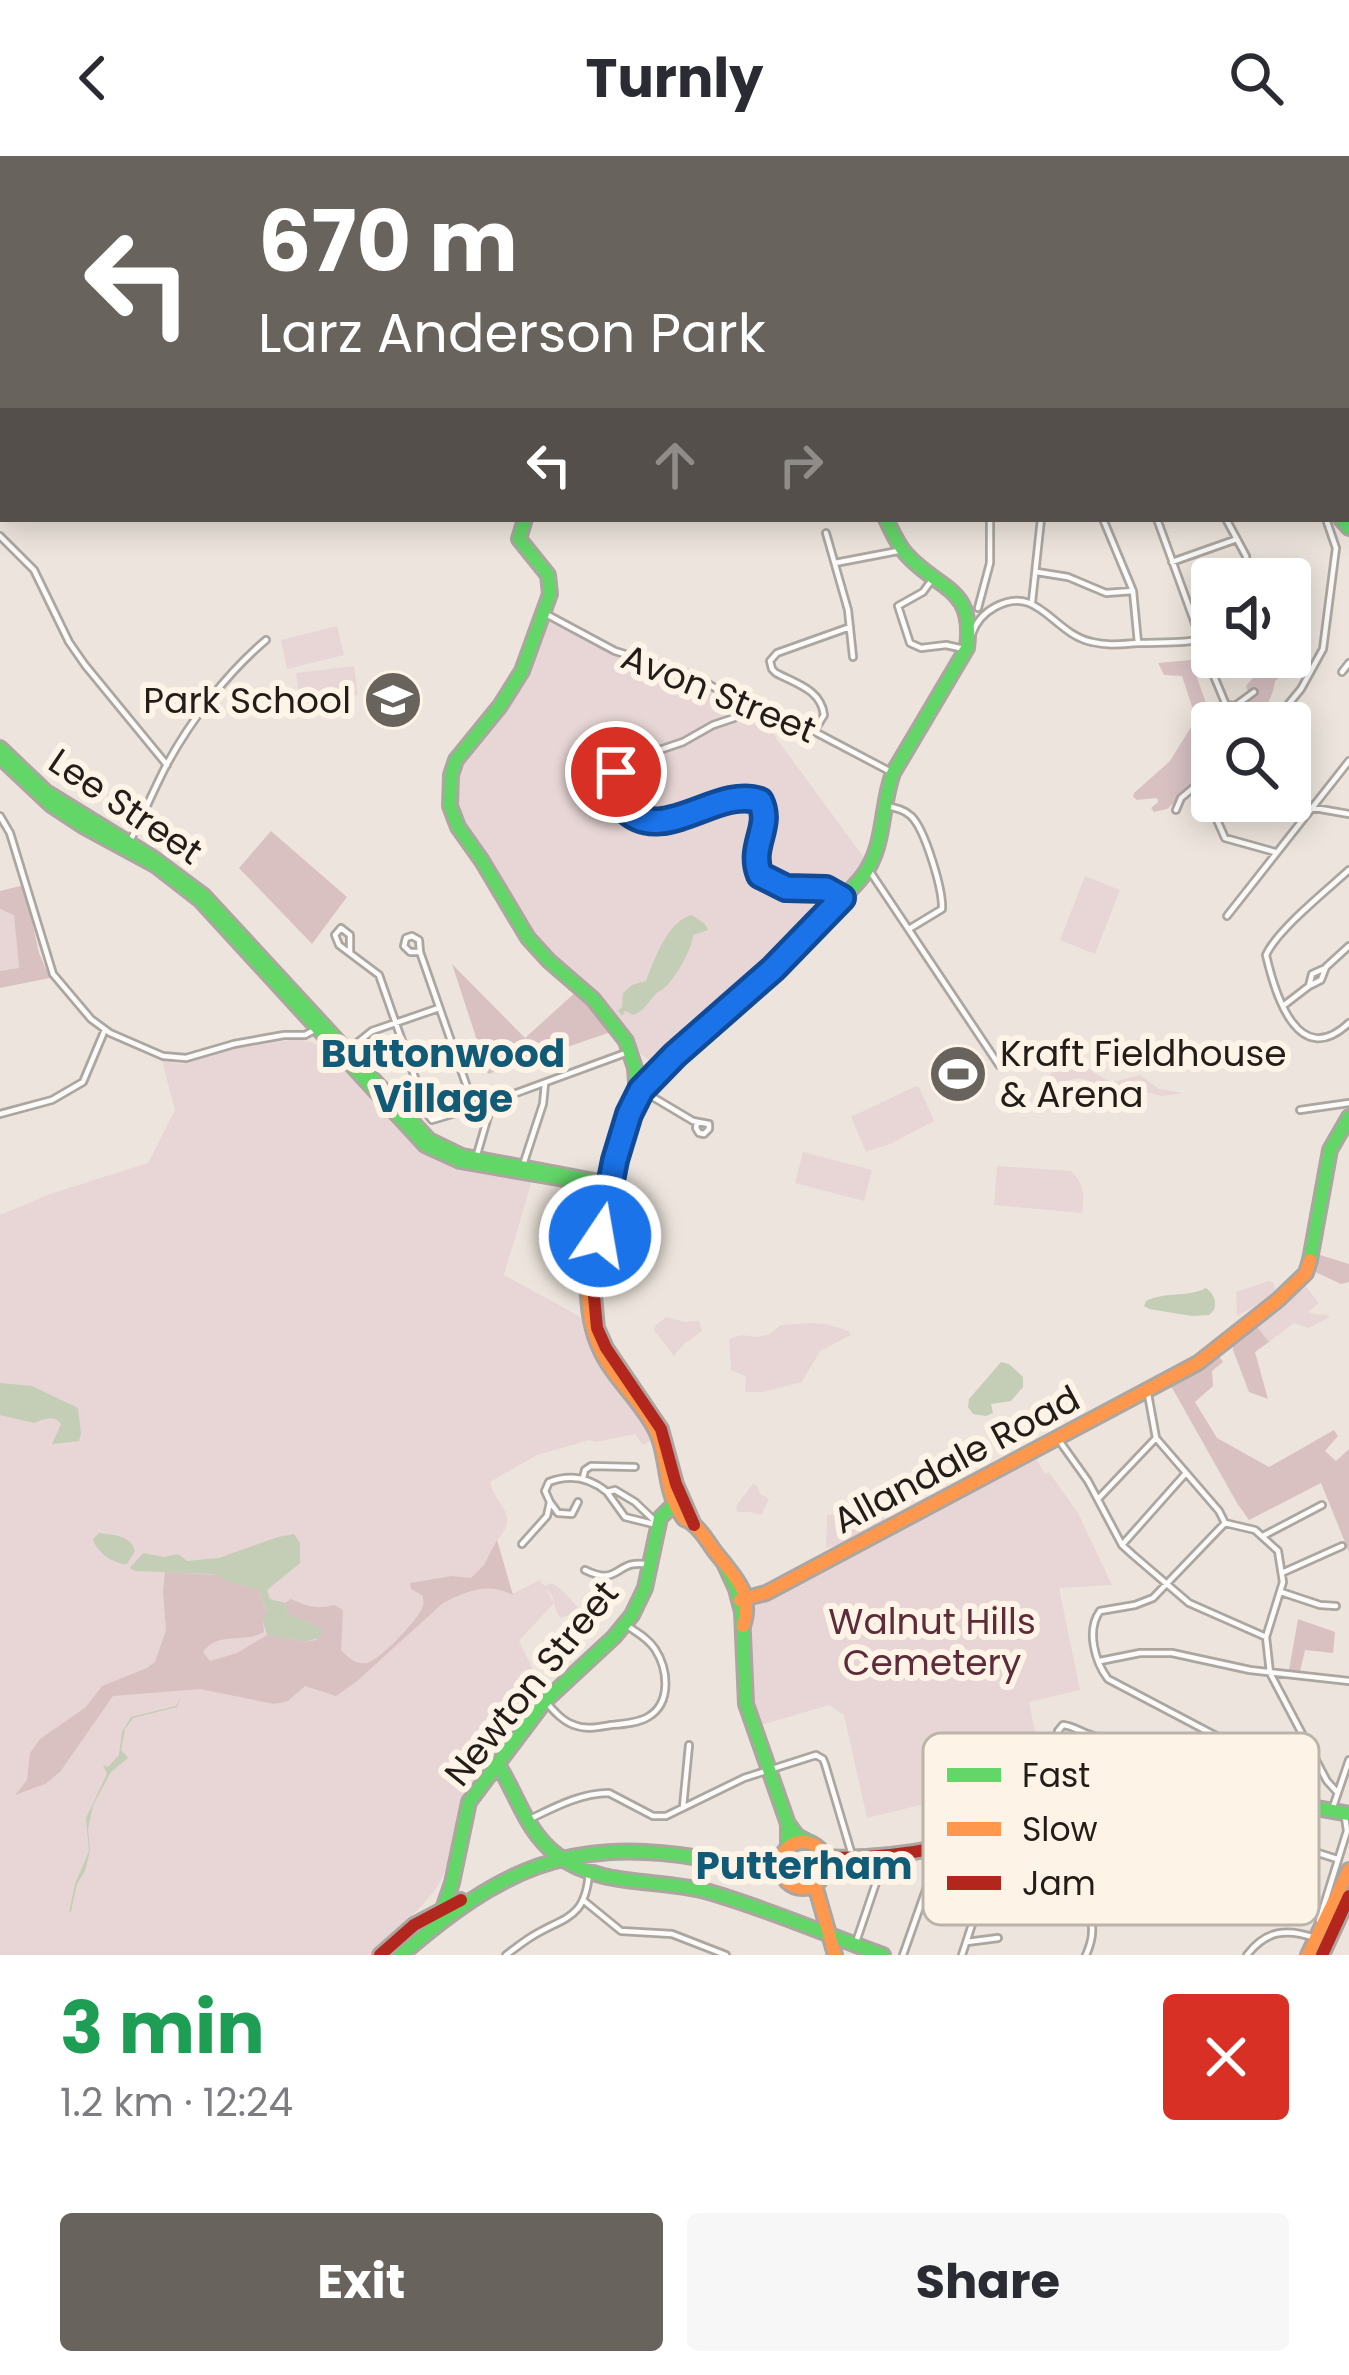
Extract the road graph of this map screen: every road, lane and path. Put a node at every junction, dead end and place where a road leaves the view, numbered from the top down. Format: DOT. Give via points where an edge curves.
graph roads {
  1 [pos="523,522"];
  2 [pos="888,522"];
  3 [pos="990,522"];
  4 [pos="1041,522"];
  5 [pos="1104,522"];
  6 [pos="1157,522"];
  7 [pos="1228,522"];
  8 [pos="1327,522"];
  9 [pos="826,533"];
  10 [pos="0,536"];
  11 [pos="1237,539"];
  12 [pos="903,550"];
  13 [pos="1246,558"];
  14 [pos="1172,562"];
  15 [pos="835,563"];
  16 [pos="1037,572"];
  17 [pos="934,578"];
  18 [pos="1133,591"];
  19 [pos="1032,602"];
  20 [pos="971,606"];
  21 [pos="989,610"];
  22 [pos="1191,613"];
  23 [pos="544,614"];
  24 [pos="850,627"];
  25 [pos="266,640"];
  26 [pos="1191,640"];
  27 [pos="1138,643"];
  28 [pos="967,648"];
  29 [pos="854,657"];
  30 [pos="1349,663"];
  31 [pos="1342,672"];
  32 [pos="1215,678"];
  33 [pos="1254,692"];
  34 [pos="1290,702"];
  35 [pos="748,707"];
  36 [pos="814,731"];
  37 [pos="0,753"];
  38 [pos="1349,761"];
  39 [pos="167,765"];
  40 [pos="893,773"];
  41 [pos="1191,790"];
  42 [pos="884,806"];
  43 [pos="1312,808"];
  44 [pos="1176,810"];
  45 [pos="1349,814"];
  46 [pos="0,816"];
  47 [pos="1217,822"];
  48 [pos="128,846"];
  49 [pos="1276,852"];
  50 [pos="869,867"];
  51 [pos="1349,870"];
  52 [pos="842,898"];
  53 [pos="1227,916"];
  54 [pos="909,928"];
  55 [pos="1349,946"];
  56 [pos="350,952"];
  57 [pos="420,952"];
  58 [pos="1283,1006"];
  59 [pos="439,1008"];
  60 [pos="396,1021"];
  61 [pos="1349,1023"];
  62 [pos="318,1024"];
  63 [pos="105,1030"];
  64 [pos="631,1051"];
  65 [pos="344,1053"];
  66 [pos="999,1065"];
  67 [pos="544,1082"];
  68 [pos="639,1093"];
  69 [pos="489,1103"];
  70 [pos="1349,1103"];
  71 [pos="474,1108"];
  72 [pos="1300,1110"];
  73 [pos="0,1114"];
  74 [pos="1349,1118"];
  75 [pos="697,1123"];
  76 [pos="475,1161"];
  77 [pos="522,1168"];
  78 [pos="581,1182"];
  79 [pos="606,1185"];
  80 [pos="597,1207"];
  81 [pos="1147,1392"];
  82 [pos="1156,1438"];
  83 [pos="1058,1439"];
  84 [pos="635,1468"];
  85 [pos="1186,1472"];
  86 [pos="583,1479"];
  87 [pos="607,1492"];
  88 [pos="1098,1499"];
  89 [pos="550,1502"];
  90 [pos="578,1502"];
  91 [pos="679,1504"];
  92 [pos="1322,1504"];
  93 [pos="1225,1523"];
  94 [pos="658,1524"];
  95 [pos="1263,1536"];
  96 [pos="522,1544"];
  97 [pos="1122,1544"];
  98 [pos="1342,1546"];
  99 [pos="650,1565"];
  100 [pos="585,1570"];
  101 [pos="1284,1572"];
  102 [pos="1166,1586"];
  103 [pos="1282,1592"];
  104 [pos="744,1598"];
  105 [pos="1336,1606"];
  106 [pos="626,1625"];
  107 [pos="1266,1636"];
  108 [pos="1099,1661"];
  109 [pos="1270,1673"];
  110 [pos="1349,1681"];
  111 [pos="545,1701"];
  112 [pos="1211,1733"];
  113 [pos="1302,1733"];
  114 [pos="689,1745"];
  115 [pos="1349,1760"];
  116 [pos="497,1763"];
  117 [pos="1319,1766"];
  118 [pos="769,1770"];
  119 [pos="1336,1792"];
  120 [pos="683,1807"];
  121 [pos="1342,1815"];
  122 [pos="528,1820"];
  123 [pos="788,1824"];
  124 [pos="812,1844"];
  125 [pos="923,1849"];
  126 [pos="1319,1853"];
  127 [pos="784,1854"];
  128 [pos="878,1855"];
  129 [pos="557,1857"];
  130 [pos="853,1858"];
  131 [pos="1337,1859"];
  132 [pos="825,1863"];
  133 [pos="761,1868"];
  134 [pos="1349,1870"];
  135 [pos="589,1873"];
  136 [pos="782,1876"];
  137 [pos="453,1879"];
  138 [pos="809,1887"];
  139 [pos="488,1889"];
  140 [pos="1349,1896"];
  141 [pos="923,1898"];
  142 [pos="583,1900"];
  143 [pos="444,1908"];
  144 [pos="1319,1924"];
  145 [pos="973,1925"];
  146 [pos="1091,1925"];
  147 [pos="1319,1925"];
  148 [pos="406,1930"];
  149 [pos="429,1930"];
  150 [pos="1315,1938"];
  151 [pos="998,1939"];
  152 [pos="967,1942"];
  153 [pos="829,1944"];
  154 [pos="855,1944"];
  155 [pos="380,1955"];
  156 [pos="401,1955"];
  157 [pos="506,1955"];
  158 [pos="726,1955"];
  159 [pos="883,1955"];
  160 [pos="903,1955"];
  161 [pos="962,1955"];
  162 [pos="1086,1955"];
  163 [pos="1247,1955"];
  164 [pos="1308,1955"];
  165 [pos="1322,1955"];
  1 -- 23 [label="main road" via="519,539 551,581"];
  2 -- 12 [label="main road"];
  3 -- 20 [label="street" via="992,554"];
  4 -- 16 [label="street"];
  5 -- 18 [label="street"];
  6 -- 14 [label="street"];
  7 -- 11 [label="street"];
  8 -- 34 [label="street" via="1336,548 1323,647"];
  9 -- 15 [label="street"];
  10 -- 39 [label="street" via="34,570 85,665"];
  11 -- 13 [label="street"];
  11 -- 14 [label="street"];
  12 -- 15 [label="street"];
  12 -- 17 [label="main road"];
  14 -- 22 [label="street"];
  15 -- 24 [label="street"];
  16 -- 18 [label="street" via="1106,592"];
  16 -- 19 [label="street"];
  17 -- 20 [label="main road"];
  17 -- 28 [label="street" via="898,606 906,637 921,648"];
  18 -- 27 [label="street"];
  19 -- 21 [label="street"];
  19 -- 27 [label="street" via="1077,638"];
  20 -- 21 [label="street"];
  20 -- 28 [label="main road"];
  21 -- 28 [label="street"];
  23 -- 35 [label="street, Avon Street" via="615,650 695,676"];
  23 -- 64 [label="main road" via="522,671 456,760 450,806 528,938 593,999"];
  24 -- 29 [label="street"];
  24 -- 36 [label="street" via="770,661 822,702"];
  25 -- 39 [label="street"];
  26 -- 27 [label="street"];
  28 -- 40 [label="main road"];
  30 -- 31 [label="street"];
  32 -- 33 [label="street" via="1226,705"];
  35 -- 36 [label="street, Avon Street"];
  35 -- 52 [label="street" via="621,766 616,799 638,819 661,822 754,798 765,809 755,854 760,875"];
  36 -- 40 [label="street, Avon Street"];
  37 -- 48 [label="main road, Lee Street" via="56,809"];
  38 -- 43 [label="street"];
  39 -- 48 [label="street"];
  40 -- 42 [label="main road"];
  41 -- 44 [label="street"];
  42 -- 50 [label="main road"];
  42 -- 54 [label="street" via="914,818 941,890 942,909"];
  43 -- 45 [label="street"];
  43 -- 49 [label="street"];
  46 -- 63 [label="street" via="50,969"];
  47 -- 49 [label="street" via="1225,838"];
  48 -- 62 [label="main road, Lee Street" via="202,902"];
  49 -- 53 [label="street"];
  50 -- 52 [label="main road"];
  50 -- 54 [label="street"];
  51 -- 58 [label="street" via="1267,950"];
  52 -- 68 [label="main road"];
  54 -- 66 [label="street"];
  55 -- 58 [label="street"];
  56 -- 60 [label="street" via="379,975"];
  57 -- 59 [label="street"];
  58 -- 61 [label="street" via="1310,1036 1332,1035"];
  59 -- 60 [label="street"];
  59 -- 71 [label="street"];
  60 -- 65 [label="street"];
  60 -- 71 [label="street" via="430,1118"];
  62 -- 63 [label="street" via="185,1058"];
  62 -- 65 [label="main road, Lee Street"];
  63 -- 73 [label="street" via="83,1082"];
  64 -- 67 [label="street"];
  64 -- 68 [label="main road"];
  65 -- 76 [label="main road, Lee Street" via="422,1143"];
  67 -- 69 [label="street"];
  67 -- 77 [label="street"];
  68 -- 75 [label="street"];
  68 -- 79 [label="main road"];
  69 -- 71 [label="street"];
  69 -- 76 [label="street"];
  70 -- 72 [label="street"];
  74 -- 81 [label="main road, Allandale Road" via="1330,1150 1306,1274 1198,1363"];
  76 -- 77 [label="main road, Lee Street"];
  77 -- 78 [label="main road"];
  77 -- 79 [label="main road"];
  78 -- 79 [label="main road"];
  78 -- 80 [label="main road"];
  79 -- 80 [label="main road"];
  79 -- 91 [label="main road" via="597,1328 661,1429"];
  80 -- 91 [label="main road" via="592,1329 656,1430"];
  81 -- 82 [label="street"];
  81 -- 83 [label="main road, Allandale Road"];
  82 -- 85 [label="street"];
  82 -- 88 [label="street"];
  83 -- 88 [label="street"];
  83 -- 104 [label="main road, Allandale Road"];
  84 -- 86 [label="street" via="591,1466"];
  85 -- 93 [label="street"];
  85 -- 97 [label="street"];
  86 -- 87 [label="street"];
  86 -- 89 [label="street" via="549,1482"];
  87 -- 94 [label="street" via="635,1502"];
  87 -- 94 [label="street" via="626,1517"];
  88 -- 97 [label="street"];
  89 -- 90 [label="street" via="572,1514"];
  89 -- 96 [label="street"];
  91 -- 94 [label="main road, Newton Street"];
  91 -- 104 [label="main road"];
  92 -- 95 [label="street"];
  93 -- 95 [label="street"];
  93 -- 102 [label="street"];
  94 -- 99 [label="main road, Newton Street"];
  95 -- 101 [label="street"];
  97 -- 102 [label="street"];
  98 -- 101 [label="street"];
  99 -- 100 [label="street" via="628,1564 602,1578"];
  99 -- 106 [label="main road, Newton Street"];
  101 -- 103 [label="street"];
  102 -- 107 [label="street"];
  102 -- 108 [label="street" via="1143,1603 1096,1616"];
  103 -- 105 [label="street"];
  103 -- 107 [label="street"];
  104 -- 118 [label="main road" via="742,1687"];
  106 -- 111 [label="main road, Newton Street"];
  106 -- 111 [label="street" via="657,1651 662,1666 665,1693 652,1714 583,1728"];
  107 -- 109 [label="street"];
  108 -- 109 [label="street" via="1172,1653"];
  108 -- 112 [label="street" via="1108,1679"];
  109 -- 110 [label="street"];
  109 -- 113 [label="street"];
  111 -- 116 [label="main road, Newton Street"];
  114 -- 120 [label="street"];
  115 -- 119 [label="street"];
  116 -- 122 [label="main road"];
  116 -- 137 [label="main road, Newton Street" via="466,1809"];
  117 -- 119 [label="street"];
  118 -- 120 [label="street"];
  118 -- 123 [label="main road"];
  118 -- 130 [label="street" via="823,1759"];
  119 -- 121 [label="street"];
  120 -- 122 [label="street" via="653,1816 596,1793"];
  121 -- 131 [label="street" via="1348,1826"];
  122 -- 129 [label="main road"];
  123 -- 124 [label="main road"];
  123 -- 127 [label="main road"];
  124 -- 127 [label="main road"];
  124 -- 132 [label="main road"];
  125 -- 128 [label="main road"];
  126 -- 131 [label="street"];
  127 -- 133 [label="main road"];
  127 -- 136 [label="main road"];
  128 -- 130 [label="main road"];
  128 -- 154 [label="street"];
  129 -- 133 [label="main road" via="657,1850"];
  129 -- 135 [label="main road"];
  129 -- 139 [label="main road"];
  130 -- 132 [label="main road"];
  131 -- 144 [label="street"];
  132 -- 138 [label="main road"];
  133 -- 136 [label="main road"];
  134 -- 150 [label="main road"];
  135 -- 142 [label="street"];
  135 -- 153 [label="main road" via="687,1887"];
  136 -- 138 [label="main road"];
  137 -- 143 [label="main road, Newton Street"];
  137 -- 148 [label="main road"];
  138 -- 153 [label="main road"];
  139 -- 143 [label="main road"];
  139 -- 149 [label="main road"];
  140 -- 165 [label="main road"];
  141 -- 160 [label="street"];
  142 -- 157 [label="street" via="574,1915"];
  142 -- 158 [label="street" via="621,1931 672,1934"];
  143 -- 148 [label="main road"];
  143 -- 149 [label="main road, Newton Street"];
  145 -- 152 [label="street"];
  146 -- 162 [label="street"];
  147 -- 150 [label="street"];
  148 -- 155 [label="main road"];
  149 -- 156 [label="main road, Newton Street"];
  150 -- 163 [label="street" via="1276,1932"];
  150 -- 164 [label="main road"];
  151 -- 152 [label="street"];
  152 -- 161 [label="street"];
  153 -- 154 [label="main road"];
  154 -- 159 [label="main road"];
}
